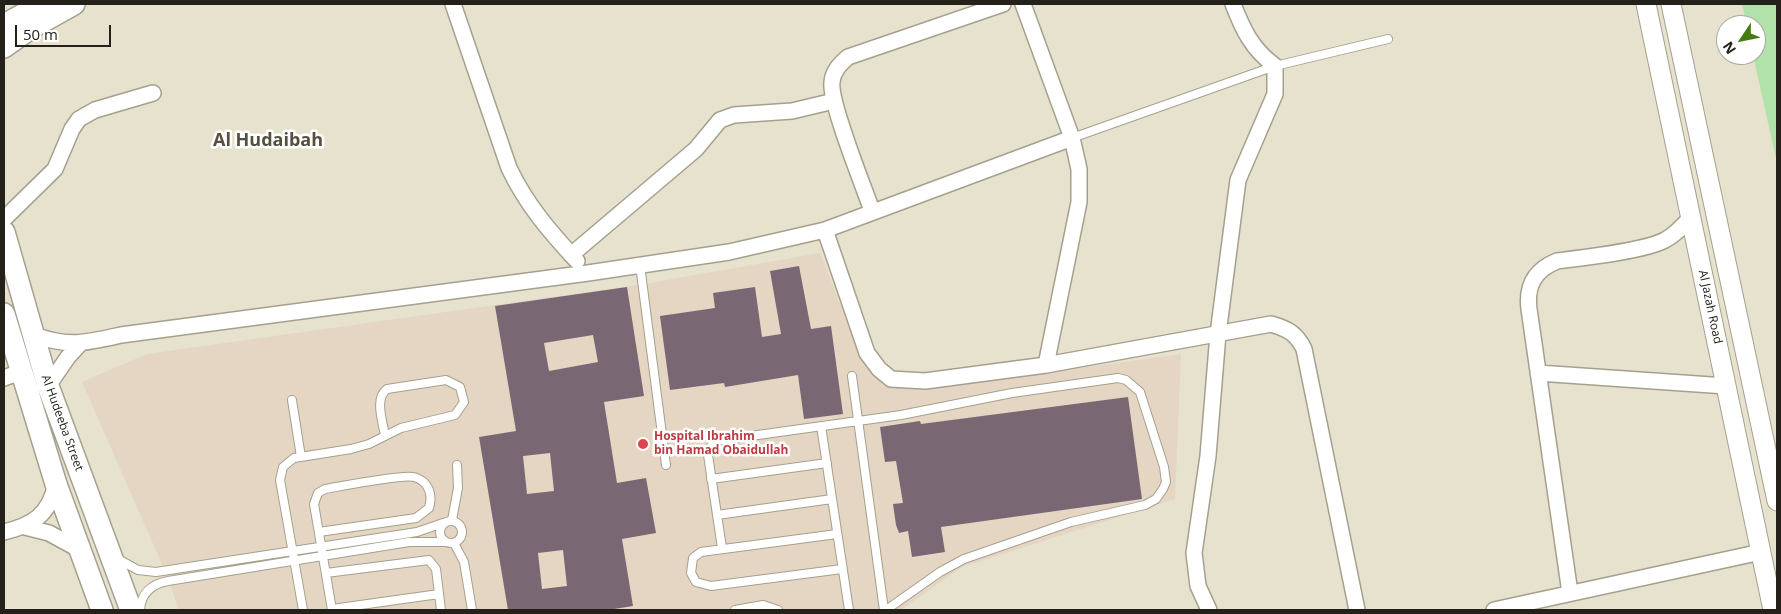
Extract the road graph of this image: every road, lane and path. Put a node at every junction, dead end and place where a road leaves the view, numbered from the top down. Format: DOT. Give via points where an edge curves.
graph roads {
  1 [pos="42,4"];
  2 [pos="74,4"];
  3 [pos="453,4"];
  4 [pos="1003,4"];
  5 [pos="1023,4"];
  6 [pos="1232,4"];
  7 [pos="1646,4"];
  8 [pos="1671,4"];
  9 [pos="4,25"];
  10 [pos="1388,39"];
  11 [pos="4,47"];
  12 [pos="1275,66"];
  13 [pos="152,93"];
  14 [pos="834,101"];
  15 [pos="1072,138"];
  16 [pos="872,211"];
  17 [pos="1691,217"];
  18 [pos="4,219"];
  19 [pos="825,230"];
  20 [pos="4,232"];
  21 [pos="571,255"];
  22 [pos="640,265"];
  23 [pos="588,274"];
  24 [pos="4,314"];
  25 [pos="32,334"];
  26 [pos="1218,334"];
  27 [pos="80,344"];
  28 [pos="1046,365"];
  29 [pos="1538,373"];
  30 [pos="12,375"];
  31 [pos="852,376"];
  32 [pos="48,386"];
  33 [pos="1726,386"];
  34 [pos="292,400"];
  35 [pos="858,421"];
  36 [pos="821,426"];
  37 [pos="385,436"];
  38 [pos="301,457"];
  39 [pos="827,463"];
  40 [pos="457,465"];
  41 [pos="666,465"];
  42 [pos="712,479"];
  43 [pos="56,484"];
  44 [pos="832,499"];
  45 [pos="1750,499"];
  46 [pos="1777,500"];
  47 [pos="717,515"];
  48 [pos="452,520"];
  49 [pos="443,523"];
  50 [pos="25,527"];
  51 [pos="4,532"];
  52 [pos="319,532"];
  53 [pos="837,534"];
  54 [pos="446,542"];
  55 [pos="454,543"];
  56 [pos="321,546"];
  57 [pos="108,547"];
  58 [pos="722,548"];
  59 [pos="80,550"];
  60 [pos="293,551"];
  61 [pos="1761,552"];
  62 [pos="323,556"];
  63 [pos="295,560"];
  64 [pos="842,569"];
  65 [pos="326,573"];
  66 [pos="1570,593"];
  67 [pos="439,594"];
  68 [pos="1777,601"];
  69 [pos="1524,607"];
  70 [pos="102,610"];
  71 [pos="115,610"];
  72 [pos="131,610"];
  73 [pos="140,610"];
  74 [pos="303,610"];
  75 [pos="332,610"];
  76 [pos="441,610"];
  77 [pos="472,610"];
  78 [pos="735,610"];
  79 [pos="778,610"];
  80 [pos="849,610"];
  81 [pos="885,610"];
  82 [pos="1209,610"];
  83 [pos="1357,610"];
  84 [pos="1494,610"];
  85 [pos="1773,610"];
  1 -- 9 [label="main road"];
  2 -- 11 [label="main road"];
  3 -- 21 [label="street" via="512,174 542,224"];
  4 -- 14 [label="street" via="848,57 840,63 832,81"];
  5 -- 15 [label="street"];
  6 -- 12 [label="street" via="1254,48"];
  7 -- 17 [label="street, Al Jazah Road"];
  8 -- 46 [label="street, Al Jazah Road"];
  10 -- 12 [label="lane"];
  12 -- 15 [label="lane"];
  12 -- 26 [label="street" via="1275,94 1238,180"];
  13 -- 18 [label="street" via="95,110 80,119 72,129 55,169"];
  14 -- 16 [label="street"];
  14 -- 21 [label="street" via="792,110 734,115 720,120 696,149"];
  15 -- 16 [label="street"];
  15 -- 28 [label="street" via="1078,169 1078,202"];
  16 -- 19 [label="street"];
  17 -- 29 [label="street" via="1664,241 1557,260 1537,274 1530,285 1528,297"];
  17 -- 33 [label="street, Al Jazah Road"];
  19 -- 22 [label="street" via="729,252"];
  19 -- 28 [label="street" via="867,354 891,379 925,381"];
  20 -- 25 [label="main road, Al Hudeeba Street"];
  21 -- 23 [label="street"];
  22 -- 23 [label="street"];
  22 -- 41 [label="lane"];
  23 -- 27 [label="street" via="121,334"];
  24 -- 30 [label="main road, Al Hudeeba Street"];
  25 -- 27 [label="street" via="50,341"];
  25 -- 32 [label="main road, Al Hudeeba Street"];
  26 -- 28 [label="street"];
  26 -- 82 [label="street" via="1208,456 1194,553 1194,571"];
  26 -- 83 [label="street" via="1271,324 1297,335 1304,349"];
  27 -- 32 [label="street"];
  29 -- 33 [label="street"];
  29 -- 66 [label="street"];
  30 -- 43 [label="main road, Al Hudeeba Street"];
  31 -- 35 [label="lane"];
  32 -- 57 [label="main road, Al Hudeeba Street"];
  33 -- 45 [label="street, Al Jazah Road"];
  34 -- 38 [label="lane"];
  35 -- 36 [label="lane"];
  35 -- 81 [label="lane"];
  35 -- 81 [label="lane" via="1118,378 1126,380 1140,392 1166,474 1163,489 1151,502 1071,522 964,559"];
  36 -- 39 [label="lane"];
  36 -- 42 [label="lane" via="715,441 708,454"];
  37 -- 37 [label="lane" via="419,423 455,415 464,402 460,387 446,380 387,389 380,400"];
  37 -- 38 [label="lane" via="350,449"];
  38 -- 60 [label="lane" via="288,462 281,473"];
  39 -- 42 [label="lane"];
  39 -- 44 [label="lane"];
  40 -- 48 [label="lane" via="458,493"];
  42 -- 47 [label="lane"];
  43 -- 50 [label="street" via="45,509"];
  43 -- 59 [label="main road, Al Hudeeba Street"];
  44 -- 47 [label="lane"];
  44 -- 53 [label="lane"];
  45 -- 61 [label="street, Al Jazah Road"];
  45 -- 68 [label="street"];
  47 -- 58 [label="lane"];
  48 -- 49 [label="lane"];
  48 -- 55 [label="lane" via="462,528 461,537"];
  49 -- 54 [label="lane" via="440,535"];
  49 -- 56 [label="lane" via="417,532"];
  50 -- 51 [label="street"];
  50 -- 59 [label="street" via="48,533"];
  52 -- 52 [label="lane" via="314,500 321,490 410,476 425,483 430,492 428,508 416,518"];
  52 -- 56 [label="lane"];
  53 -- 58 [label="lane"];
  53 -- 64 [label="lane"];
  54 -- 55 [label="lane"];
  54 -- 62 [label="lane" via="409,542"];
  55 -- 77 [label="lane" via="464,562"];
  56 -- 60 [label="lane"];
  56 -- 62 [label="lane"];
  57 -- 60 [label="lane" via="129,566 156,572"];
  57 -- 72 [label="main road, Al Hudeeba Street"];
  58 -- 64 [label="lane" via="701,552 693,558 690,573 696,582 710,586"];
  59 -- 70 [label="main road, Al Hudeeba Street"];
  59 -- 71 [label="main road" via="98,574"];
  60 -- 63 [label="lane"];
  61 -- 66 [label="street"];
  61 -- 85 [label="street, Al Jazah Road"];
  62 -- 63 [label="lane"];
  62 -- 65 [label="lane"];
  63 -- 73 [label="lane" via="160,582 147,591"];
  63 -- 74 [label="lane"];
  64 -- 80 [label="lane"];
  65 -- 67 [label="lane" via="425,559 434,565"];
  65 -- 75 [label="lane"];
  66 -- 69 [label="street"];
  67 -- 75 [label="lane"];
  67 -- 76 [label="lane"];
  69 -- 84 [label="street"];
  78 -- 79 [label="lane" via="763,604"];
}
